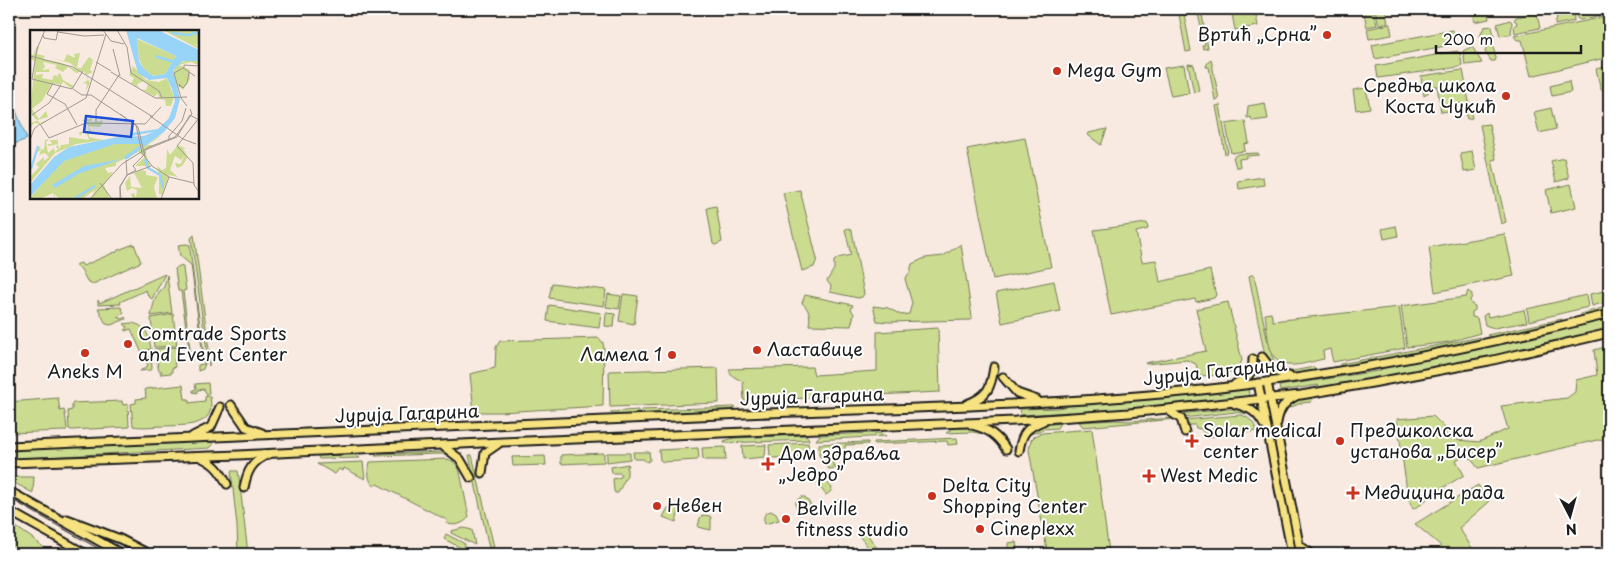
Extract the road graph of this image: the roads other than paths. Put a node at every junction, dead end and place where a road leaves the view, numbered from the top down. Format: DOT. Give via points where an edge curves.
graph roads {
  1 [pos="1609,314"];
  2 [pos="1609,333"];
  3 [pos="1262,357"];
  4 [pos="1253,359"];
  5 [pos="994,367"];
  6 [pos="1003,376"];
  7 [pos="1302,377"];
  8 [pos="1267,382"];
  9 [pos="1258,383"];
  10 [pos="1233,386"];
  11 [pos="1301,395"];
  12 [pos="1270,398"];
  13 [pos="1261,400"];
  14 [pos="1048,402"];
  15 [pos="1230,403"];
  16 [pos="231,405"];
  17 [pos="960,406"];
  18 [pos="220,407"];
  19 [pos="1168,409"];
  20 [pos="1050,419"];
  21 [pos="962,423"];
  22 [pos="1276,429"];
  23 [pos="1267,431"];
  24 [pos="1186,432"];
  25 [pos="267,435"];
  26 [pos="186,438"];
  27 [pos="9,442"];
  28 [pos="502,442"];
  29 [pos="27,445"];
  30 [pos="443,445"];
  31 [pos="9,446"];
  32 [pos="1006,449"];
  33 [pos="1019,451"];
  34 [pos="272,453"];
  35 [pos="197,456"];
  36 [pos="10,463"];
  37 [pos="482,474"];
  38 [pos="470,478"];
  39 [pos="226,484"];
  40 [pos="244,488"];
  41 [pos="9,491"];
  42 [pos="9,511"];
  43 [pos="52,515"];
  44 [pos="1300,546"];
  45 [pos="86,554"];
  46 [pos="122,554"];
  47 [pos="149,554"];
  48 [pos="1292,554"];
  49 [pos="1301,554"];
  50 [pos="1312,554"];
  1 -- 7 [label="main road, Јурија Гагарина" via="1431,355"];
  2 -- 11 [label="main road, Јурија Гагарина" via="1456,367"];
  3 -- 7 [label="main road" via="1276,373"];
  4 -- 10 [label="main road" via="1251,373"];
  5 -- 17 [label="main road" via="986,394"];
  6 -- 14 [label="main road" via="1022,396"];
  7 -- 8 [label="main road, Јурија Гагарина"];
  8 -- 9 [label="main road, Јурија Гагарина"];
  8 -- 12 [label="main road"];
  9 -- 10 [label="main road, Јурија Гагарина"];
  9 -- 13 [label="main road"];
  10 -- 14 [label="main road, Јурија Гагарина"];
  11 -- 12 [label="main road, Јурија Гагарина"];
  11 -- 22 [label="main road" via="1281,408"];
  12 -- 13 [label="main road, Јурија Гагарина"];
  12 -- 22 [label="main road"];
  13 -- 15 [label="main road, Јурија Гагарина"];
  13 -- 23 [label="main road"];
  14 -- 17 [label="main road, Јурија Гагарина"];
  15 -- 19 [label="main road, Јурија Гагарина"];
  15 -- 23 [label="main road" via="1252,411"];
  16 -- 25 [label="main road" via="246,427"];
  17 -- 25 [label="main road, Јурија Гагарина"];
  18 -- 26 [label="main road" via="211,426"];
  19 -- 20 [label="main road, Јурија Гагарина"];
  19 -- 24 [label="main road" via="1181,419"];
  20 -- 21 [label="main road, Јурија Гагарина"];
  20 -- 33 [label="main road" via="1026,430"];
  21 -- 28 [label="main road, Јурија Гагарина"];
  21 -- 32 [label="main road" via="990,431"];
  22 -- 44 [label="main road"];
  23 -- 48 [label="main road"];
  25 -- 26 [label="main road, Јурија Гагарина"];
  26 -- 29 [label="main road, Јурија Гагарина"];
  27 -- 29 [label="main road"];
  28 -- 30 [label="main road, Јурија Гагарина"];
  28 -- 37 [label="main road" via="485,453"];
  29 -- 31 [label="main road, Јурија Гагарина"];
  30 -- 34 [label="main road, Јурија Гагарина"];
  30 -- 38 [label="main road" via="460,459"];
  34 -- 35 [label="main road, Јурија Гагарина"];
  34 -- 40 [label="main road" via="254,463 246,475"];
  35 -- 36 [label="main road, Јурија Гагарина"];
  35 -- 39 [label="main road" via="216,466"];
  41 -- 43 [label="main road"];
  42 -- 45 [label="main road"];
  43 -- 46 [label="main road"];
  43 -- 47 [label="main road" via="113,536"];
  44 -- 49 [label="main road"];
  44 -- 50 [label="main road"];
}
